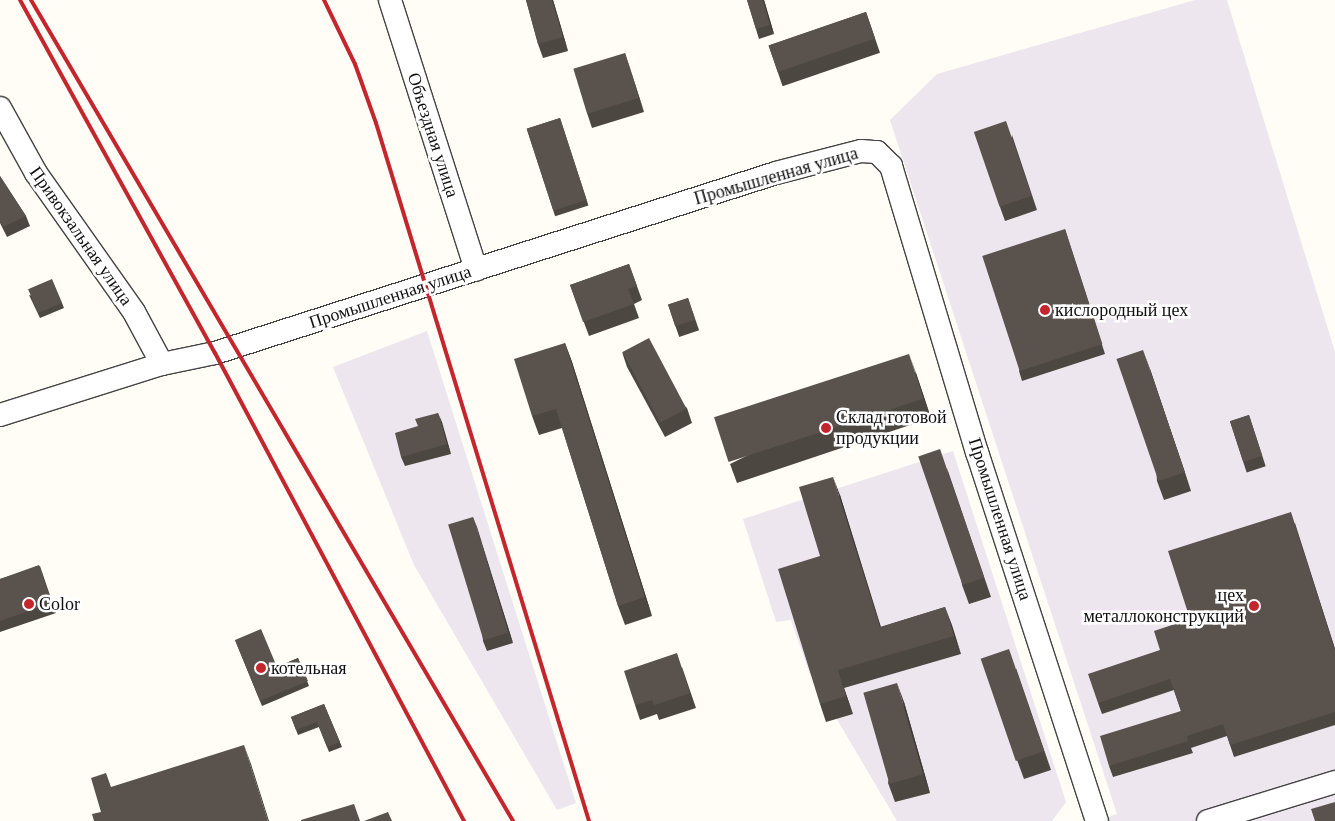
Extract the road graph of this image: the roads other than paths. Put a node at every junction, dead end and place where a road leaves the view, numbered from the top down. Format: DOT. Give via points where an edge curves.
graph roads {
  1 [pos="390,0"];
  2 [pos="0,108"];
  3 [pos="476,270"];
  4 [pos="162,364"];
  5 [pos="0,415"];
  6 [pos="1335,782"];
  7 [pos="1097,821"];
  8 [pos="1208,821"];
  1 -- 3 [label="street, Объездная улица"];
  2 -- 4 [label="street, Привокзальная улица" via="36,173 134,312"];
  3 -- 4 [label="street, Промышленная улица" via="215,353"];
  3 -- 7 [label="street, Промышленная улица" via="776,173 861,151 883,154 891,166 977,452"];
  4 -- 5 [label="street, Промышленная улица"];
  6 -- 8 [label="street"];
}
